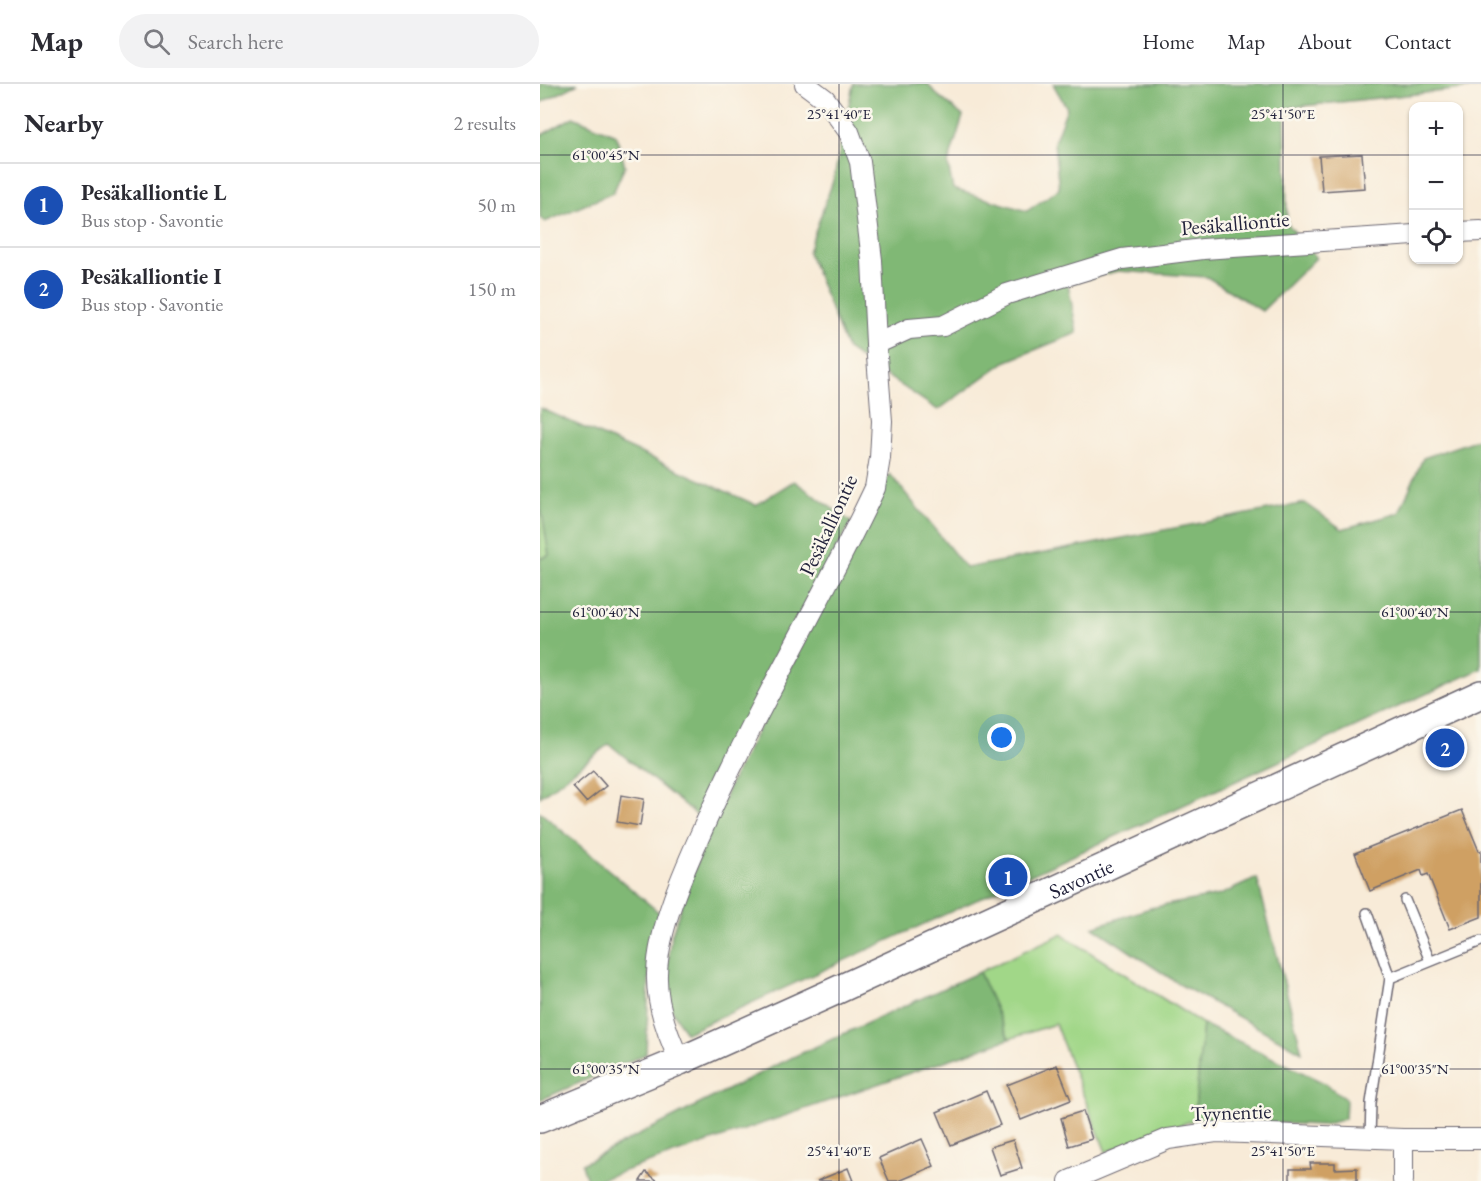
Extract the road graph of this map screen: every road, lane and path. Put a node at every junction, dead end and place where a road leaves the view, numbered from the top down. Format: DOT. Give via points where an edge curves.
graph roads {
  1 [pos="805,84"];
  2 [pos="1481,231"];
  3 [pos="1463,232"];
  4 [pos="1409,235"];
  5 [pos="876,344"];
  6 [pos="1481,694"];
  7 [pos="1405,900"];
  8 [pos="1367,913"];
  9 [pos="1481,941"];
  10 [pos="1430,961"];
  11 [pos="1390,978"];
  12 [pos="680,1061"];
  13 [pos="540,1119"];
  14 [pos="1370,1138"];
  15 [pos="540,1139"];
  16 [pos="1403,1139"];
  17 [pos="1481,1139"];
  18 [pos="1069,1181"];
  19 [pos="1402,1181"];
  1 -- 5 [label="street" via="825,99 849,132 860,162 872,261"];
  2 -- 3 [label="street"];
  4 -- 5 [label="street, Pesäkalliontie" via="1203,249 1122,259 1007,294 943,326 909,329"];
  5 -- 12 [label="street, Pesäkalliontie" via="882,421 875,488 717,796 682,874 661,944 657,975 662,1018"];
  6 -- 12 [label="main road, Savontie"];
  7 -- 10 [label="lane"];
  8 -- 11 [label="lane"];
  9 -- 10 [label="lane"];
  10 -- 11 [label="lane"];
  11 -- 14 [label="lane" via="1371,1103"];
  12 -- 13 [label="main road, Savontie"];
  12 -- 15 [label="main road, Savontie"];
  14 -- 16 [label="street, Tyynentie"];
  14 -- 18 [label="street, Tyynentie" via="1216,1132 1168,1139"];
  16 -- 17 [label="street, Tyynentie"];
  16 -- 19 [label="street"];
}
